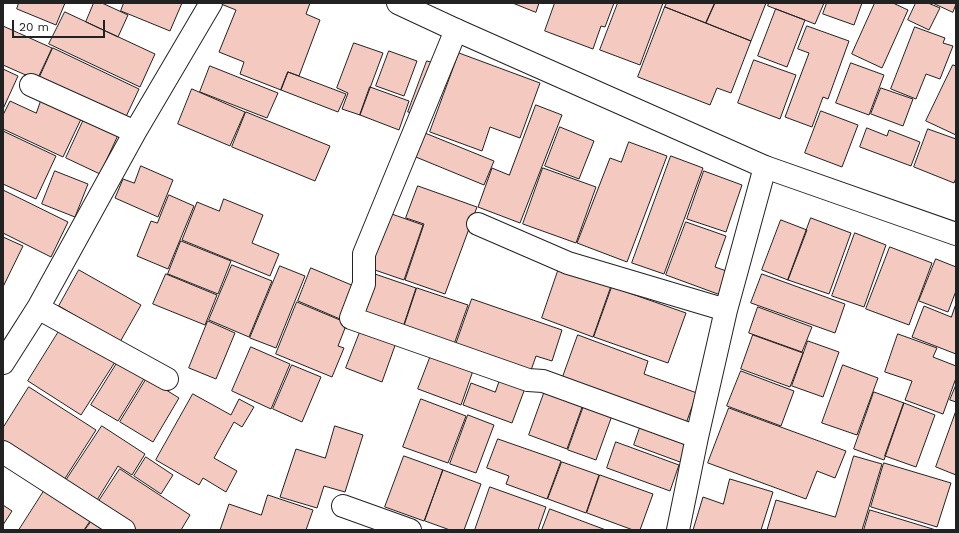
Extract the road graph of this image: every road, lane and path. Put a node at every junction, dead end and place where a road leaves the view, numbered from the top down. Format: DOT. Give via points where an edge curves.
graph roads {
  1 [pos="210,3"];
  2 [pos="398,3"];
  3 [pos="456,30"];
  4 [pos="31,85"];
  5 [pos="135,132"];
  6 [pos="765,167"];
  7 [pos="478,224"];
  8 [pos="956,234"];
  9 [pos="38,308"];
  10 [pos="726,310"];
  11 [pos="3,363"];
  12 [pos="167,379"];
  13 [pos="697,437"];
  14 [pos="3,452"];
  15 [pos="343,506"];
  16 [pos="124,530"];
  17 [pos="410,530"];
  18 [pos="678,530"];
  1 -- 5 [label="street"];
  2 -- 3 [label="street"];
  3 -- 6 [label="street"];
  3 -- 13 [label="street" via="364,254 364,284 351,318 528,380 543,381"];
  4 -- 5 [label="street"];
  5 -- 9 [label="street"];
  6 -- 8 [label="street"];
  6 -- 10 [label="street"];
  7 -- 10 [label="street" via="568,263"];
  9 -- 11 [label="street"];
  9 -- 12 [label="street"];
  10 -- 13 [label="street"];
  13 -- 18 [label="street"];
  14 -- 16 [label="street"];
  15 -- 17 [label="street"];
}
